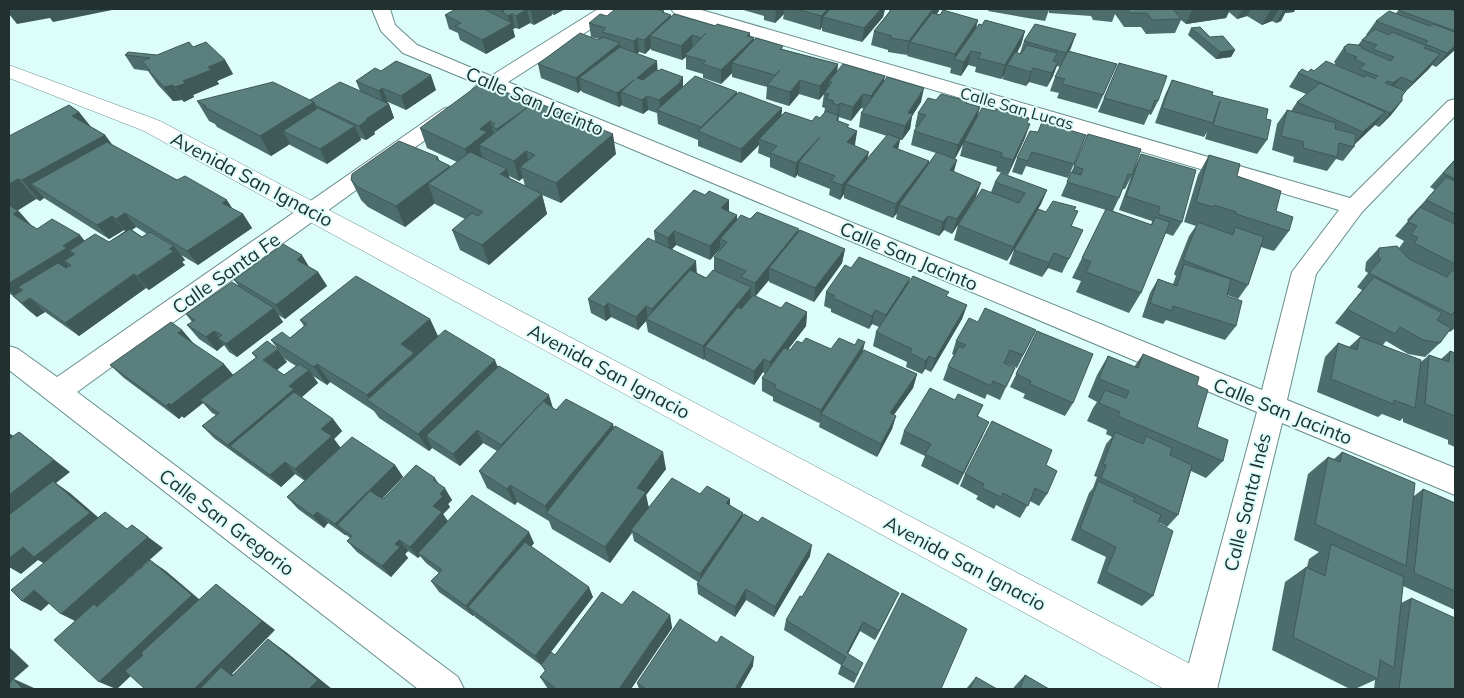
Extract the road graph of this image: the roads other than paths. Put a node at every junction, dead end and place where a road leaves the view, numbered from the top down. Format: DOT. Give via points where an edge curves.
graph roads {
  1 [pos="380,9"];
  2 [pos="610,9"];
  3 [pos="680,9"];
  4 [pos="9,71"];
  5 [pos="492,83"];
  6 [pos="1455,105"];
  7 [pos="1354,207"];
  8 [pos="313,211"];
  9 [pos="9,356"];
  10 [pos="57,392"];
  11 [pos="1272,407"];
  12 [pos="1455,482"];
  13 [pos="446,689"];
  14 [pos="1199,689"];
  1 -- 5 [label="street, Calle San Jacinto" via="387,27 410,49"];
  2 -- 5 [label="street"];
  3 -- 7 [label="street, Calle San Lucas"];
  4 -- 8 [label="street, Avenida San Ignacio" via="152,126"];
  5 -- 8 [label="street, Calle Santa Fe"];
  5 -- 11 [label="street, Calle San Jacinto"];
  6 -- 7 [label="street, Calle Santa Inés"];
  7 -- 11 [label="street, Calle Santa Inés" via="1304,272"];
  8 -- 10 [label="street, Calle Santa Fe"];
  8 -- 14 [label="street, Avenida San Ignacio"];
  9 -- 10 [label="street, Calle San Gregorio"];
  10 -- 13 [label="street, Calle San Gregorio"];
  11 -- 12 [label="street, Calle San Jacinto"];
  11 -- 14 [label="street, Calle Santa Inés"];
}
